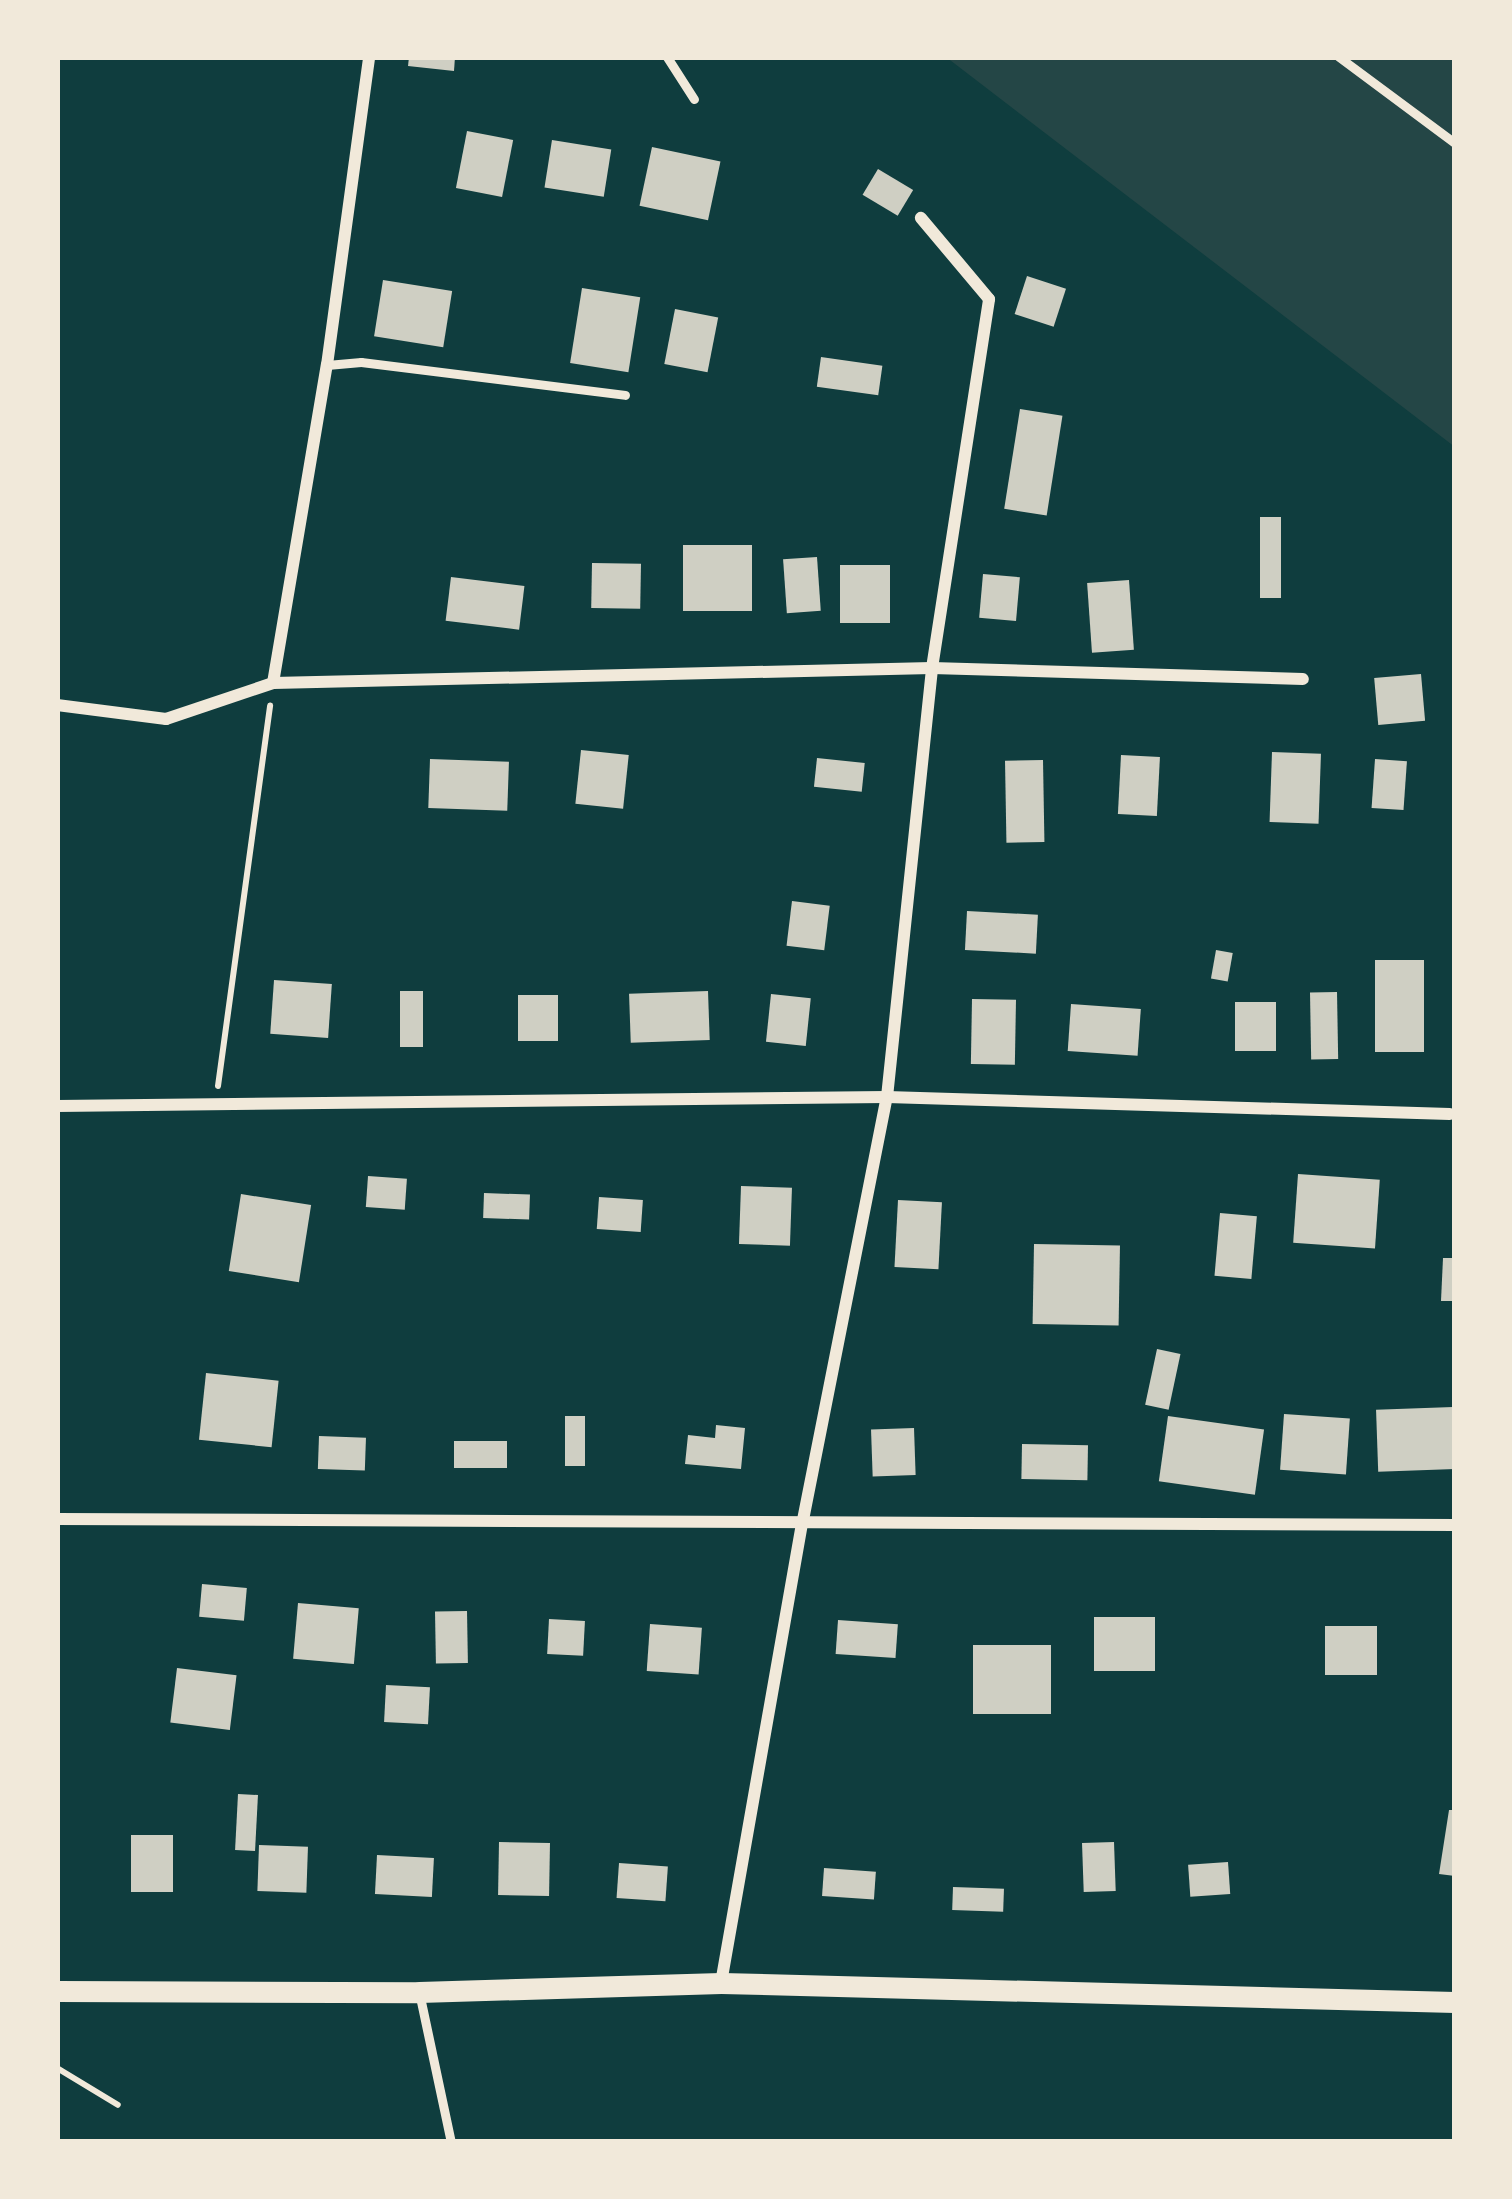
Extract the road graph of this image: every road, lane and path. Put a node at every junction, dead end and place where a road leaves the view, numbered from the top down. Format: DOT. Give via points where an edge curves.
graph roads {
  1 [pos="369,57"];
  2 [pos="667,57"];
  3 [pos="1339,57"];
  4 [pos="694,99"];
  5 [pos="1455,143"];
  6 [pos="921,218"];
  7 [pos="327,365"];
  8 [pos="625,395"];
  9 [pos="932,668"];
  10 [pos="1303,680"];
  11 [pos="273,683"];
  12 [pos="57,705"];
  13 [pos="887,1097"];
  14 [pos="57,1106"];
  15 [pos="215,1107"];
  16 [pos="1450,1114"];
  17 [pos="57,1519"];
  18 [pos="802,1525"];
  19 [pos="1455,1525"];
  20 [pos="721,1983"];
  21 [pos="57,1991"];
  22 [pos="419,1992"];
  23 [pos="1455,2002"];
  24 [pos="57,2068"];
  25 [pos="118,2105"];
  26 [pos="451,2142"];
  1 -- 7 [label="street"];
  2 -- 4 [label="lane"];
  3 -- 5 [label="lane"];
  6 -- 9 [label="street" via="989,298"];
  7 -- 8 [label="lane" via="361,362"];
  7 -- 11 [label="street"];
  9 -- 10 [label="street"];
  9 -- 11 [label="street"];
  9 -- 13 [label="street"];
  11 -- 12 [label="street" via="166,719"];
  11 -- 15 [label="path"];
  13 -- 15 [label="street"];
  13 -- 16 [label="street"];
  13 -- 18 [label="street"];
  14 -- 15 [label="street"];
  17 -- 18 [label="street"];
  18 -- 19 [label="street"];
  18 -- 20 [label="street"];
  20 -- 22 [label="street"];
  20 -- 23 [label="street"];
  21 -- 22 [label="street"];
  22 -- 26 [label="lane"];
  24 -- 25 [label="path"];
}
